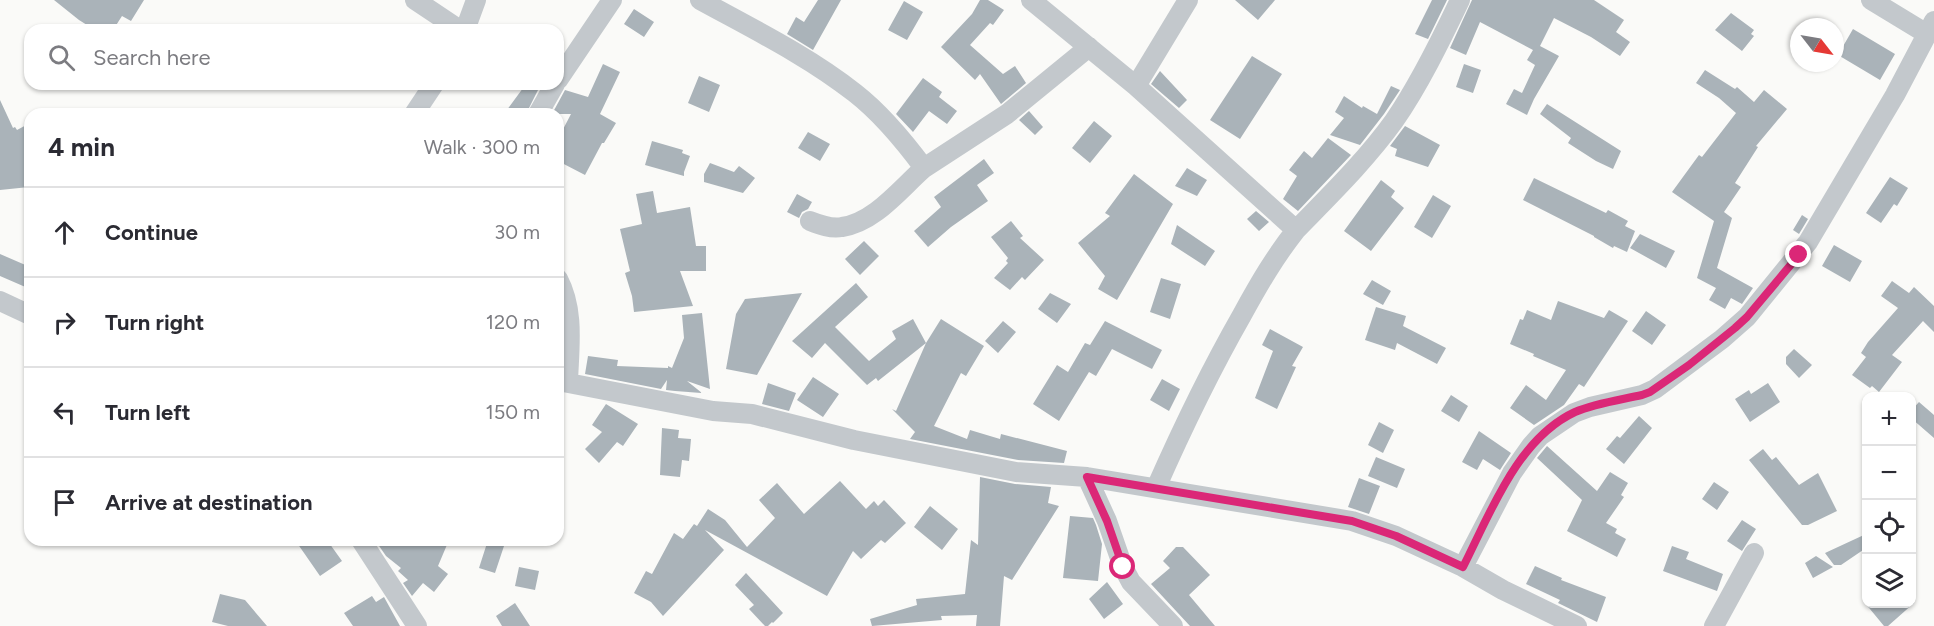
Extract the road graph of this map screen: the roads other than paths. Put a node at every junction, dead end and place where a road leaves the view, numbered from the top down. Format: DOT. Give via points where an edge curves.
graph roads {
  1 [pos="415,0"];
  2 [pos="476,0"];
  3 [pos="612,0"];
  4 [pos="700,0"];
  5 [pos="1031,0"];
  6 [pos="1188,0"];
  7 [pos="1460,0"];
  8 [pos="1871,0"];
  9 [pos="451,24"];
  10 [pos="467,24"];
  11 [pos="1931,28"];
  12 [pos="1089,47"];
  13 [pos="564,71"];
  14 [pos="1136,86"];
  15 [pos="430,90"];
  16 [pos="552,90"];
  17 [pos="418,108"];
  18 [pos="541,108"];
  19 [pos="924,168"];
  20 [pos="810,221"];
  21 [pos="1296,230"];
  22 [pos="564,294"];
  23 [pos="564,374"];
  24 [pos="564,382"];
  25 [pos="1087,477"];
  26 [pos="1156,488"];
  27 [pos="365,546"];
  28 [pos="1754,553"];
  29 [pos="1463,567"];
  30 [pos="417,626"];
  31 [pos="1173,626"];
  32 [pos="1577,626"];
  33 [pos="1714,626"];
  1 -- 9 [label="street"];
  2 -- 10 [label="street"];
  3 -- 13 [label="street"];
  4 -- 19 [label="street" via="810,61 857,94 886,120"];
  5 -- 12 [label="street"];
  6 -- 14 [label="street"];
  7 -- 21 [label="street" via="1393,121 1344,181"];
  8 -- 11 [label="street"];
  11 -- 29 [label="street" via="1808,242 1747,317 1655,389 1590,406 1540,436 1512,472"];
  12 -- 14 [label="street"];
  12 -- 19 [label="street" via="1006,114"];
  14 -- 21 [label="street"];
  15 -- 17 [label="street"];
  16 -- 18 [label="street"];
  19 -- 20 [label="street" via="860,222 841,228"];
  21 -- 26 [label="street" via="1275,258 1225,344"];
  22 -- 23 [label="street" via="570,325"];
  24 -- 25 [label="street" via="713,411 752,414 854,440 1016,472"];
  25 -- 26 [label="street"];
  25 -- 31 [label="street" via="1131,582"];
  26 -- 29 [label="street" via="1352,521"];
  27 -- 30 [label="street"];
  28 -- 33 [label="street"];
  29 -- 32 [label="street"];
}
